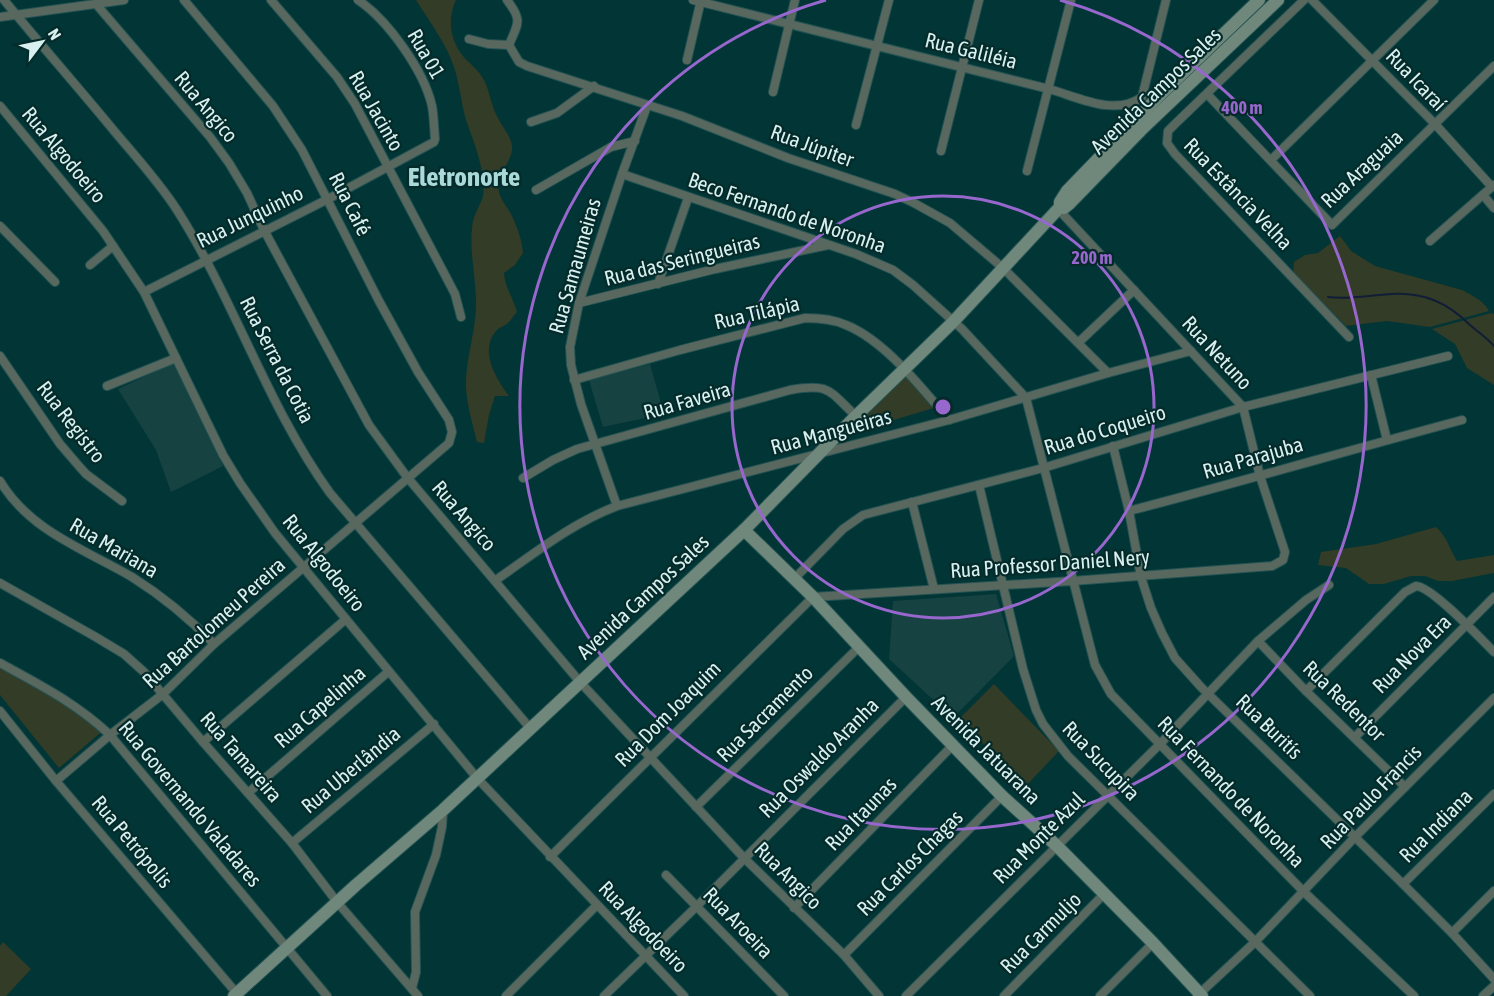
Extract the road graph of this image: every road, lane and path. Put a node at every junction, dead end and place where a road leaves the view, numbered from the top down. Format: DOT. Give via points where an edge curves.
graph roads {
  1 [pos="4,0"];
  2 [pos="124,0"];
  3 [pos="184,0"];
  4 [pos="272,0"];
  5 [pos="358,0"];
  6 [pos="507,0"];
  7 [pos="795,0"];
  8 [pos="889,0"];
  9 [pos="979,0"];
  10 [pos="1071,0"];
  11 [pos="1166,0"];
  12 [pos="1259,0"];
  13 [pos="1278,0"];
  14 [pos="1304,0"];
  15 [pos="1312,0"];
  16 [pos="1434,0"];
  17 [pos="698,1"];
  18 [pos="90,3"];
  19 [pos="15,14"];
  20 [pos="0,16"];
  21 [pos="789,25"];
  22 [pos="469,39"];
  23 [pos="509,45"];
  24 [pos="878,47"];
  25 [pos="687,60"];
  26 [pos="1372,60"];
  27 [pos="1494,66"];
  28 [pos="962,68"];
  29 [pos="594,86"];
  30 [pos="1049,89"];
  31 [pos="773,92"];
  32 [pos="1207,94"];
  33 [pos="0,106"];
  34 [pos="647,106"];
  35 [pos="531,122"];
  36 [pos="1140,123"];
  37 [pos="1435,124"];
  38 [pos="856,125"];
  39 [pos="435,141"];
  40 [pos="635,141"];
  41 [pos="941,151"];
  42 [pos="1271,160"];
  43 [pos="388,167"];
  44 [pos="1027,171"];
  45 [pos="622,174"];
  46 [pos="1493,186"];
  47 [pos="536,190"];
  48 [pos="1483,195"];
  49 [pos="688,198"];
  50 [pos="328,199"];
  51 [pos="1059,208"];
  52 [pos="1494,208"];
  53 [pos="0,226"];
  54 [pos="264,230"];
  55 [pos="1430,241"];
  56 [pos="829,245"];
  57 [pos="114,246"];
  58 [pos="205,260"];
  59 [pos="90,265"];
  60 [pos="1003,268"];
  61 [pos="55,282"];
  62 [pos="658,284"];
  63 [pos="1134,290"];
  64 [pos="144,292"];
  65 [pos="579,303"];
  66 [pos="461,317"];
  67 [pos="953,322"];
  68 [pos="1349,337"];
  69 [pos="1079,342"];
  70 [pos="1191,351"];
  71 [pos="1448,356"];
  72 [pos="176,358"];
  73 [pos="2,362"];
  74 [pos="904,370"];
  75 [pos="1108,373"];
  76 [pos="1371,375"];
  77 [pos="574,380"];
  78 [pos="107,386"];
  79 [pos="1026,398"];
  80 [pos="1243,407"];
  81 [pos="856,416"];
  82 [pos="948,420"];
  83 [pos="1462,420"];
  84 [pos="1387,440"];
  85 [pos="449,443"];
  86 [pos="594,444"];
  87 [pos="1113,446"];
  88 [pos="817,455"];
  89 [pos="1044,468"];
  90 [pos="1260,476"];
  91 [pos="407,477"];
  92 [pos="523,478"];
  93 [pos="0,481"];
  94 [pos="979,485"];
  95 [pos="122,501"];
  96 [pos="912,502"];
  97 [pos="617,506"];
  98 [pos="1129,511"];
  99 [pos="355,522"];
  100 [pos="744,530"];
  101 [pos="1285,556"];
  102 [pos="303,567"];
  103 [pos="1141,577"];
  104 [pos="795,578"];
  105 [pos="496,580"];
  106 [pos="1072,581"];
  107 [pos="0,584"];
  108 [pos="1002,585"];
  109 [pos="1329,585"];
  110 [pos="934,589"];
  111 [pos="813,597"];
  112 [pos="1494,597"];
  113 [pos="346,619"];
  114 [pos="1466,624"];
  115 [pos="1258,641"];
  116 [pos="214,644"];
  117 [pos="859,646"];
  118 [pos="1494,652"];
  119 [pos="0,663"];
  120 [pos="388,672"];
  121 [pos="580,682"];
  122 [pos="1306,691"];
  123 [pos="1208,692"];
  124 [pos="163,694"];
  125 [pos="906,697"];
  126 [pos="1494,698"];
  127 [pos="0,711"];
  128 [pos="434,724"];
  129 [pos="530,728"];
  130 [pos="110,735"];
  131 [pos="1355,737"];
  132 [pos="203,742"];
  133 [pos="1160,744"];
  134 [pos="953,745"];
  135 [pos="649,758"];
  136 [pos="477,778"];
  137 [pos="56,781"];
  138 [pos="1405,787"];
  139 [pos="248,793"];
  140 [pos="1494,794"];
  141 [pos="1002,795"];
  142 [pos="1108,795"];
  143 [pos="696,807"];
  144 [pos="443,810"];
  145 [pos="1355,837"];
  146 [pos="292,843"];
  147 [pos="1057,846"];
  148 [pos="550,857"];
  149 [pos="744,858"];
  150 [pos="666,876"];
  151 [pos="1403,884"];
  152 [pos="1494,891"];
  153 [pos="1304,892"];
  154 [pos="1104,894"];
  155 [pos="337,902"];
  156 [pos="597,905"];
  157 [pos="696,907"];
  158 [pos="794,908"];
  159 [pos="1452,933"];
  160 [pos="1255,942"];
  161 [pos="1153,944"];
  162 [pos="287,948"];
  163 [pos="646,955"];
  164 [pos="844,955"];
  165 [pos="1494,979"];
  166 [pos="1494,986"];
  167 [pos="412,988"];
  168 [pos="237,995"];
  169 [pos="1200,995"];
  170 [pos="327,996"];
  171 [pos="418,996"];
  172 [pos="506,996"];
  173 [pos="604,996"];
  174 [pos="684,996"];
  175 [pos="784,996"];
  176 [pos="879,996"];
  177 [pos="906,996"];
  178 [pos="1004,996"];
  179 [pos="1100,996"];
  180 [pos="1310,996"];
  181 [pos="1414,996"];
  182 [pos="1483,996"];
  1 -- 19 [label="street, Rua Serra da Cotia"];
  2 -- 18 [label="street"];
  3 -- 50 [label="street, Rua Café" via="273,106 303,150"];
  4 -- 43 [label="street, Rua Jacinto" via="337,77"];
  5 -- 39 [label="street, Rua 01" via="387,24 417,71 432,106"];
  6 -- 23 [label="street" via="519,19"];
  7 -- 21 [label="street"];
  8 -- 24 [label="street"];
  9 -- 28 [label="street"];
  10 -- 30 [label="street"];
  11 -- 30 [label="street, Rua Galiléia" via="1142,97 1122,107"];
  12 -- 36 [label="street, Avenida Campos Sales"];
  13 -- 36 [label="street, Avenida Campos Sales"];
  14 -- 32 [label="street, Rua Estância Velha"];
  15 -- 26 [label="street, Rua Icaraí"];
  16 -- 26 [label="street"];
  17 -- 21 [label="street, Rua Galiléia"];
  17 -- 25 [label="street"];
  18 -- 19 [label="street"];
  18 -- 54 [label="street, Rua Angico" via="210,137 247,193"];
  19 -- 20 [label="street"];
  19 -- 58 [label="street, Rua Serra da Cotia" via="139,160 176,210"];
  21 -- 24 [label="street, Rua Galiléia"];
  21 -- 31 [label="street"];
  22 -- 23 [label="street"];
  23 -- 29 [label="street, Rua Júpiter" via="519,62 527,66"];
  24 -- 28 [label="street, Rua Galiléia"];
  24 -- 38 [label="street"];
  26 -- 37 [label="street, Rua Icaraí"];
  26 -- 42 [label="street"];
  27 -- 37 [label="street, Rua Araguaia"];
  28 -- 30 [label="street, Rua Galiléia"];
  28 -- 41 [label="street"];
  29 -- 34 [label="street, Rua Júpiter"];
  29 -- 35 [label="street" via="557,113"];
  30 -- 44 [label="street"];
  32 -- 42 [label="street, Rua Araguaia"];
  32 -- 68 [label="street, Rua Estância Velha" via="1168,131 1168,148"];
  33 -- 57 [label="street, Rua Algodoeiro"];
  34 -- 40 [label="street, Rua Samaumeiras"];
  34 -- 60 [label="street, Rua Júpiter" via="905,199 950,223"];
  36 -- 51 [label="street, Avenida Campos Sales" via="1067,191"];
  37 -- 42 [label="street, Rua Araguaia" via="1332,225"];
  37 -- 46 [label="street, Rua Icaraí"];
  39 -- 43 [label="street, Rua Junquinho"];
  40 -- 45 [label="street, Rua Samaumeiras"];
  40 -- 47 [label="street" via="610,147"];
  43 -- 50 [label="street, Rua Junquinho"];
  43 -- 66 [label="street, Rua Jacinto" via="455,294"];
  45 -- 49 [label="street, Beco Fernando de Noronha"];
  45 -- 65 [label="street, Rua Samaumeiras"];
  46 -- 48 [label="street"];
  48 -- 52 [label="street"];
  48 -- 55 [label="street"];
  49 -- 56 [label="street, Beco Fernando de Noronha"];
  49 -- 62 [label="street"];
  50 -- 54 [label="street, Rua Junquinho"];
  50 -- 85 [label="street, Rua Café" via="379,301 449,420"];
  51 -- 60 [label="street, Avenida Campos Sales"];
  51 -- 63 [label="street, Rua Netuno"];
  53 -- 61 [label="street"];
  54 -- 58 [label="street, Rua Junquinho"];
  54 -- 91 [label="street, Rua Angico" via="369,425"];
  56 -- 62 [label="street, Rua das Seringueiras"];
  56 -- 67 [label="street, Beco Fernando de Noronha" via="893,270"];
  57 -- 59 [label="street"];
  57 -- 64 [label="street, Rua Algodoeiro"];
  58 -- 64 [label="street, Rua Junquinho"];
  58 -- 99 [label="street, Rua Serra da Cotia" via="313,469"];
  60 -- 67 [label="street, Avenida Campos Sales"];
  60 -- 69 [label="street, Rua Júpiter"];
  62 -- 65 [label="street, Rua das Seringueiras"];
  63 -- 69 [label="street"];
  63 -- 70 [label="street, Rua Netuno"];
  64 -- 72 [label="street, Rua Algodoeiro"];
  65 -- 77 [label="street, Rua Samaumeiras" via="570,346"];
  67 -- 74 [label="street, Avenida Campos Sales"];
  67 -- 79 [label="street, Beco Fernando de Noronha"];
  69 -- 75 [label="street, Rua Júpiter"];
  70 -- 75 [label="street, Rua Mangueiras"];
  70 -- 80 [label="street, Rua Netuno"];
  71 -- 76 [label="street, Rua do Coqueiro"];
  72 -- 78 [label="street"];
  72 -- 102 [label="street, Rua Algodoeiro" via="240,483"];
  73 -- 95 [label="street, Rua Registro" via="78,465"];
  74 -- 77 [label="street, Rua Tilápia" via="869,338 847,325 805,318"];
  74 -- 81 [label="street, Avenida Campos Sales"];
  74 -- 82 [label="street, Rua Tilápia"];
  75 -- 79 [label="street, Rua Mangueiras"];
  76 -- 80 [label="street, Rua do Coqueiro"];
  76 -- 84 [label="street"];
  77 -- 86 [label="street, Rua Samaumeiras"];
  79 -- 82 [label="street, Rua Mangueiras"];
  79 -- 89 [label="street, Beco Fernando de Noronha"];
  80 -- 87 [label="street, Rua do Coqueiro"];
  80 -- 90 [label="street, Rua Netuno"];
  81 -- 86 [label="street, Rua Faveira" via="829,390 810,387"];
  81 -- 88 [label="street, Avenida Campos Sales"];
  82 -- 88 [label="street, Rua Mangueiras"];
  83 -- 84 [label="street, Rua Parajuba"];
  84 -- 90 [label="street, Rua Parajuba"];
  85 -- 91 [label="street, Rua Bartolomeu Pereira"];
  86 -- 92 [label="street, Rua Faveira" via="565,454"];
  86 -- 97 [label="street, Rua Samaumeiras"];
  87 -- 89 [label="street, Rua do Coqueiro"];
  87 -- 98 [label="street, Rua Buritís"];
  88 -- 97 [label="street, Rua Mangueiras"];
  88 -- 100 [label="street, Avenida Campos Sales"];
  89 -- 94 [label="street, Rua do Coqueiro"];
  89 -- 106 [label="street, Beco Fernando de Noronha"];
  90 -- 98 [label="street, Rua Parajuba"];
  90 -- 101 [label="street, Rua Netuno"];
  91 -- 99 [label="street, Rua Bartolomeu Pereira"];
  91 -- 105 [label="street, Rua Angico"];
  93 -- 116 [label="street, Rua Mariana" via="18,507 38,524 169,601"];
  94 -- 96 [label="street, Rua do Coqueiro"];
  94 -- 108 [label="street, Rua Sucupira"];
  96 -- 104 [label="street, Rua do Coqueiro" via="871,512 851,522"];
  96 -- 110 [label="street"];
  97 -- 105 [label="street, Rua Mangueiras" via="586,519"];
  98 -- 103 [label="street, Rua Buritís"];
  99 -- 102 [label="street, Rua Bartolomeu Pereira"];
  99 -- 129 [label="street, Rua Serra da Cotia"];
  100 -- 104 [label="street, Avenida Jatuarana"];
  100 -- 121 [label="street, Avenida Campos Sales"];
  101 -- 103 [label="street, Rua Professor Daniel Nery" via="1272,566"];
  102 -- 113 [label="street, Rua Algodoeiro"];
  102 -- 116 [label="street, Rua Bartolomeu Pereira"];
  103 -- 106 [label="street, Rua Professor Daniel Nery"];
  103 -- 123 [label="street, Rua Buritís" via="1168,645"];
  104 -- 111 [label="street, Avenida Jatuarana"];
  105 -- 121 [label="street, Rua Angico"];
  106 -- 108 [label="street, Rua Professor Daniel Nery"];
  106 -- 133 [label="street, Rua Fernando de Noronha" via="1095,665 1118,702"];
  107 -- 124 [label="street, Rua Tamareira" via="123,654"];
  108 -- 110 [label="street, Rua Professor Daniel Nery"];
  108 -- 142 [label="street, Rua Sucupira" via="1043,724"];
  109 -- 115 [label="street, Rua Monte Azul"];
  110 -- 111 [label="street, Rua Professor Daniel Nery"];
  111 -- 117 [label="street, Avenida Jatuarana"];
  111 -- 135 [label="street, Rua Dom Joaquim"];
  112 -- 114 [label="street, Rua Nova Era"];
  113 -- 120 [label="street, Rua Algodoeiro"];
  113 -- 132 [label="street"];
  114 -- 118 [label="street"];
  114 -- 122 [label="street" via="1420,586 1412,587"];
  114 -- 131 [label="street, Rua Nova Era"];
  115 -- 122 [label="street, Rua Redentor"];
  115 -- 123 [label="street, Rua Monte Azul"];
  116 -- 124 [label="street, Rua Bartolomeu Pereira"];
  117 -- 125 [label="street, Avenida Jatuarana"];
  117 -- 143 [label="street, Rua Sacramento"];
  119 -- 130 [label="street, Rua Governando Valadares" via="66,699"];
  120 -- 128 [label="street, Rua Algodoeiro"];
  120 -- 139 [label="street, Rua Capelinha"];
  121 -- 129 [label="street, Avenida Campos Sales"];
  121 -- 135 [label="street, Rua Angico"];
  122 -- 131 [label="street, Rua Redentor"];
  123 -- 133 [label="street, Rua Monte Azul"];
  123 -- 145 [label="street, Rua Buritís"];
  124 -- 130 [label="street, Rua Bartolomeu Pereira"];
  124 -- 132 [label="street, Rua Tamareira"];
  125 -- 134 [label="street, Avenida Jatuarana"];
  125 -- 149 [label="street, Rua Oswaldo Aranha"];
  126 -- 138 [label="street, Rua Paulo Francis"];
  127 -- 137 [label="street, Rua Petrópolis"];
  128 -- 136 [label="street, Rua Algodoeiro"];
  128 -- 146 [label="street, Rua Uberlândia"];
  129 -- 136 [label="street, Avenida Campos Sales"];
  130 -- 137 [label="street, Rua Bartolomeu Pereira"];
  130 -- 162 [label="street, Rua Governando Valadares"];
  131 -- 138 [label="street, Rua Redentor"];
  132 -- 139 [label="street, Rua Tamareira"];
  133 -- 142 [label="street, Rua Monte Azul"];
  133 -- 153 [label="street, Rua Fernando de Noronha"];
  134 -- 141 [label="street, Avenida Jatuarana"];
  134 -- 158 [label="street, Rua Itaunas"];
  135 -- 143 [label="street, Rua Angico"];
  135 -- 148 [label="street, Rua Dom Joaquim"];
  136 -- 144 [label="street, Avenida Campos Sales"];
  136 -- 148 [label="street, Rua Algodoeiro"];
  137 -- 168 [label="street, Rua Petrópolis"];
  138 -- 145 [label="street, Rua Paulo Francis"];
  139 -- 146 [label="street, Rua Tamareira"];
  140 -- 151 [label="street, Rua Indiana"];
  141 -- 147 [label="street, Avenida Jatuarana"];
  141 -- 164 [label="street, Rua Carlos Chagas"];
  142 -- 147 [label="street, Rua Monte Azul"];
  142 -- 160 [label="street, Rua Sucupira"];
  143 -- 149 [label="street, Rua Angico"];
  144 -- 155 [label="street, Avenida Campos Sales"];
  144 -- 167 [label="street" via="436,855 415,912 416,972"];
  145 -- 151 [label="street, Rua Buritís"];
  145 -- 153 [label="street, Rua Paulo Francis"];
  146 -- 155 [label="street, Rua Tamareira"];
  147 -- 154 [label="street, Avenida Jatuarana"];
  147 -- 177 [label="street, Rua Monte Azul"];
  148 -- 156 [label="street, Rua Algodoeiro"];
  149 -- 157 [label="street, Rua Oswaldo Aranha"];
  149 -- 158 [label="street, Rua Angico"];
  150 -- 157 [label="street, Rua Aroeira"];
  151 -- 159 [label="street, Rua Buritís"];
  152 -- 159 [label="street"];
  153 -- 160 [label="street, Rua Paulo Francis"];
  153 -- 181 [label="street, Rua Fernando de Noronha"];
  154 -- 161 [label="street, Avenida Jatuarana"];
  154 -- 178 [label="street, Rua Carmuljo"];
  155 -- 162 [label="street, Avenida Campos Sales"];
  155 -- 167 [label="street, Rua Tamareira"];
  156 -- 163 [label="street, Rua Algodoeiro"];
  156 -- 172 [label="street"];
  157 -- 163 [label="street, Rua Oswaldo Aranha"];
  157 -- 175 [label="street, Rua Aroeira"];
  158 -- 164 [label="street, Rua Angico"];
  159 -- 165 [label="street, Rua Buritís"];
  160 -- 169 [label="street, Rua Paulo Francis"];
  160 -- 180 [label="street, Rua Sucupira"];
  161 -- 169 [label="street, Avenida Jatuarana"];
  161 -- 179 [label="street"];
  162 -- 168 [label="street, Avenida Campos Sales"];
  162 -- 170 [label="street, Rua Governando Valadares"];
  163 -- 173 [label="street, Rua Oswaldo Aranha"];
  163 -- 174 [label="street, Rua Algodoeiro"];
  164 -- 176 [label="street, Rua Angico"];
  166 -- 182 [label="street"];
  167 -- 171 [label="street, Rua Tamareira"];
}
